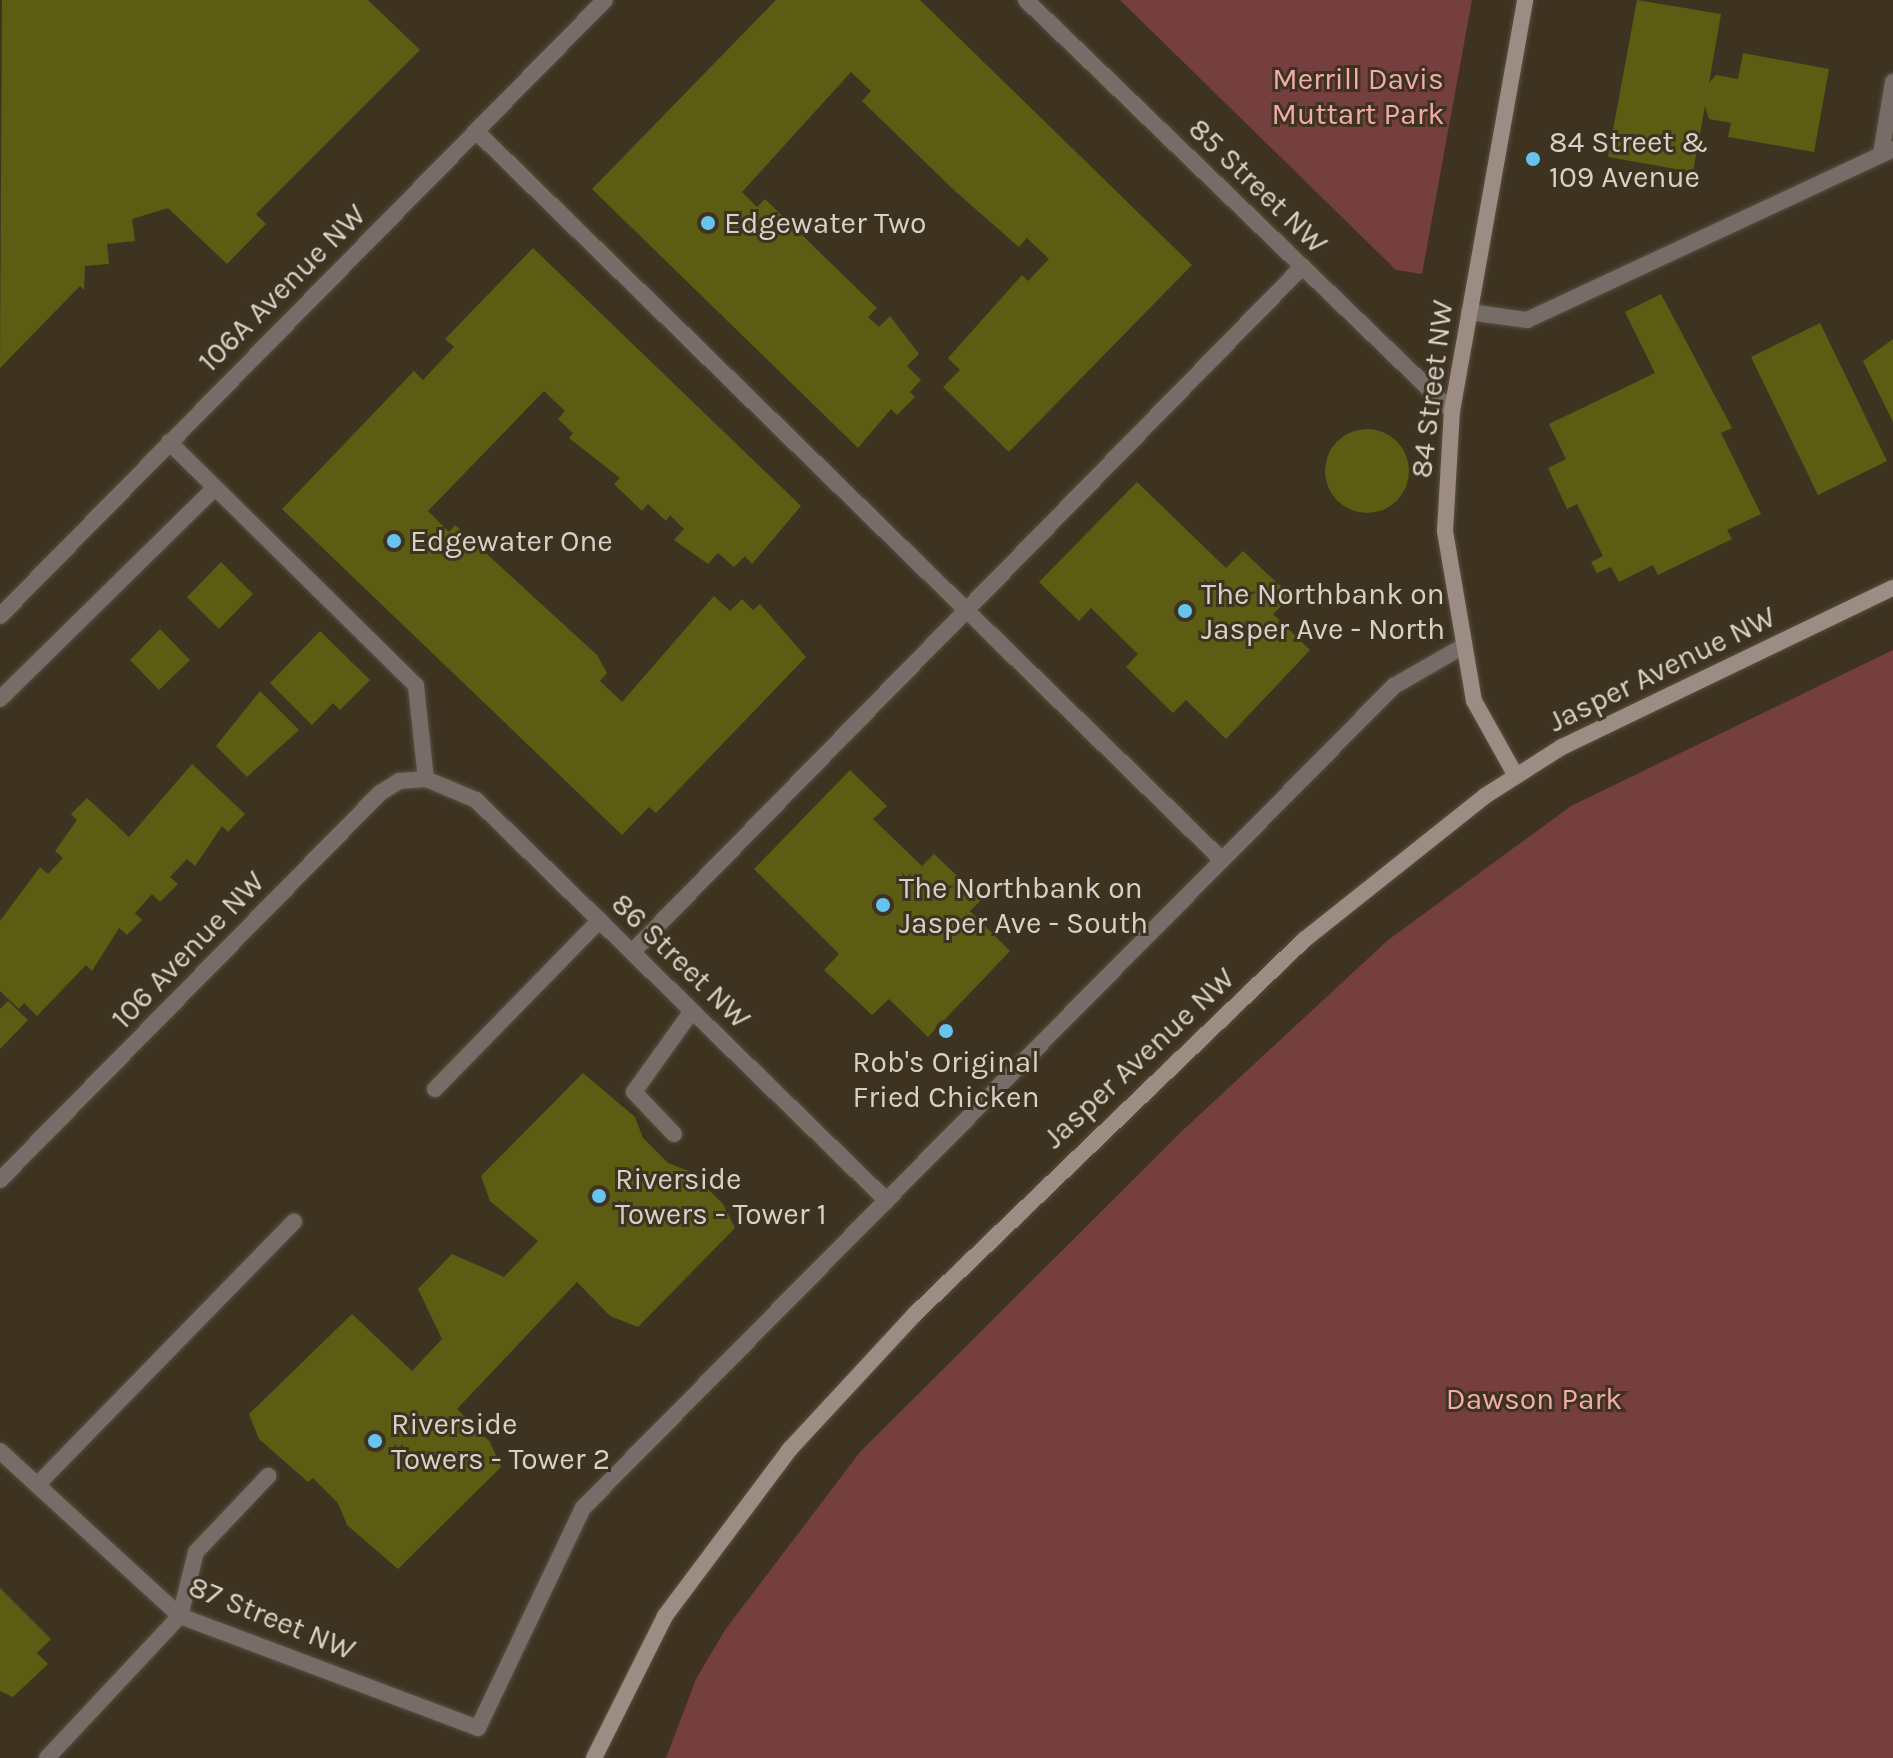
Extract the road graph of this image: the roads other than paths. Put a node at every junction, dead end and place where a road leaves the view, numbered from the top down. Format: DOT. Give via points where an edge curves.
graph roads {
  1 [pos="605,0"];
  2 [pos="1026,0"];
  3 [pos="1525,0"];
  4 [pos="1893,82"];
  5 [pos="476,131"];
  6 [pos="1887,152"];
  7 [pos="1302,267"];
  8 [pos="1469,312"];
  9 [pos="1452,411"];
  10 [pos="169,442"];
  11 [pos="215,488"];
  12 [pos="1893,588"];
  13 [pos="967,611"];
  14 [pos="0,616"];
  15 [pos="1460,648"];
  16 [pos="0,699"];
  17 [pos="1516,776"];
  18 [pos="426,779"];
  19 [pos="1222,860"];
  20 [pos="600,920"];
  21 [pos="632,952"];
  22 [pos="692,1011"];
  23 [pos="435,1089"];
  24 [pos="674,1134"];
  25 [pos="0,1180"];
  26 [pos="887,1201"];
  27 [pos="294,1222"];
  28 [pos="0,1451"];
  29 [pos="268,1476"];
  30 [pos="37,1485"];
  31 [pos="180,1616"];
  32 [pos="47,1758"];
  33 [pos="594,1758"];
  1 -- 5 [label="street, 106A Avenue NW"];
  2 -- 7 [label="street, 85 Street NW"];
  3 -- 8 [label="main road, 84 Street NW"];
  4 -- 6 [label="street"];
  5 -- 10 [label="street, 106A Avenue NW"];
  5 -- 13 [label="street"];
  6 -- 8 [label="street" via="1527,320"];
  7 -- 9 [label="street, 85 Street NW"];
  7 -- 13 [label="street"];
  8 -- 9 [label="main road, 84 Street NW"];
  9 -- 15 [label="main road, 84 Street NW" via="1445,531"];
  10 -- 11 [label="street"];
  10 -- 14 [label="street, 106A Avenue NW"];
  11 -- 16 [label="street"];
  11 -- 18 [label="street" via="416,686"];
  12 -- 17 [label="main road, Jasper Avenue NW"];
  13 -- 19 [label="street"];
  13 -- 21 [label="street"];
  15 -- 17 [label="main road, 84 Street NW" via="1474,701"];
  15 -- 19 [label="street" via="1394,686"];
  17 -- 33 [label="main road, Jasper Avenue NW" via="1304,940 1125,1106 851,1381 715,1541 665,1616"];
  18 -- 20 [label="street, 86 Street NW" via="476,800"];
  18 -- 25 [label="street, 106 Avenue NW" via="399,781 380,793"];
  19 -- 26 [label="street"];
  20 -- 21 [label="street, 86 Street NW"];
  20 -- 23 [label="street"];
  21 -- 22 [label="street, 86 Street NW"];
  22 -- 24 [label="street" via="634,1092"];
  22 -- 26 [label="street, 86 Street NW"];
  26 -- 31 [label="street, 87 Street NW" via="583,1508 478,1728"];
  27 -- 30 [label="street"];
  28 -- 30 [label="street, 87 Street NW"];
  29 -- 31 [label="street" via="196,1552"];
  30 -- 31 [label="street, 87 Street NW"];
  31 -- 32 [label="street"];
}
